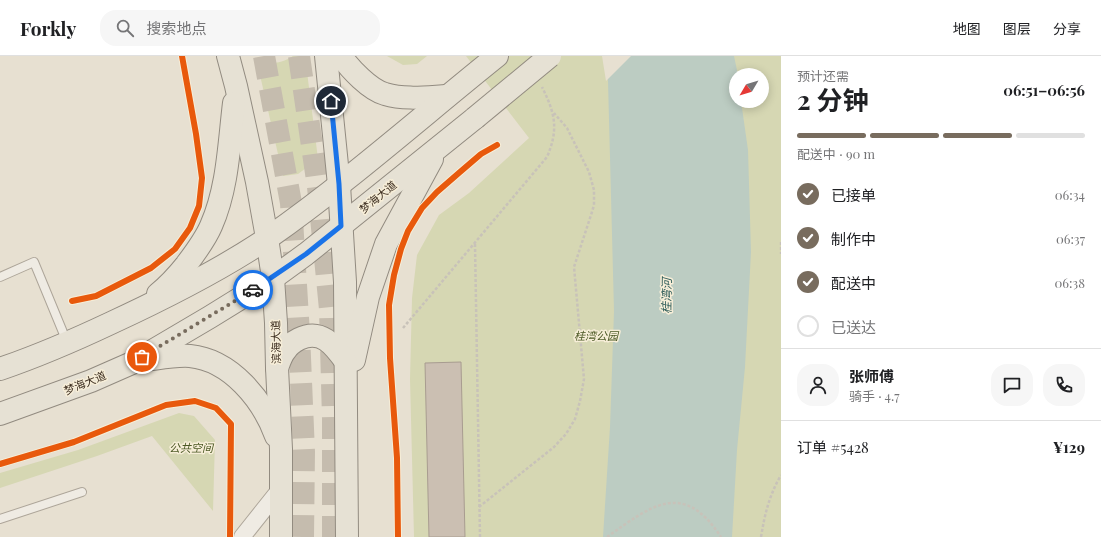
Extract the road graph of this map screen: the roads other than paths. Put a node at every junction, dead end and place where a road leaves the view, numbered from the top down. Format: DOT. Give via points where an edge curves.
graph roads {
  1 [pos="228,56"];
  2 [pos="326,56"];
  3 [pos="341,56"];
  4 [pos="497,56"];
  5 [pos="550,56"];
  6 [pos="236,86"];
  7 [pos="451,93"];
  8 [pos="438,149"];
  9 [pos="339,184"];
  10 [pos="341,226"];
  11 [pos="267,238"];
  12 [pos="0,276"];
  13 [pos="273,278"];
  14 [pos="137,311"];
  15 [pos="67,343"];
  16 [pos="346,362"];
  17 [pos="132,363"];
  18 [pos="277,368"];
  19 [pos="0,369"];
  20 [pos="346,394"];
  21 [pos="0,414"];
  22 [pos="281,449"];
  23 [pos="281,488"];
  24 [pos="82,492"];
  25 [pos="0,519"];
  26 [pos="242,537"];
  27 [pos="281,537"];
  28 [pos="347,537"];
  1 -- 6 [label="main road, 滨海大道"];
  2 -- 9 [label="main road"];
  3 -- 7 [label="main road" via="367,83 384,94 410,98"];
  4 -- 7 [label="main road"];
  5 -- 8 [label="main road, 梦海大道, bridge"];
  6 -- 11 [label="main road, 滨海大道"];
  6 -- 14 [label="main road" via="227,164 211,226 197,251 180,272"];
  7 -- 9 [label="main road"];
  8 -- 10 [label="main road, 梦海大道"];
  8 -- 20 [label="main road" via="386,244 368,297"];
  9 -- 10 [label="main road"];
  9 -- 11 [label="main road"];
  10 -- 13 [label="main road, 梦海大道"];
  10 -- 16 [label="main road"];
  11 -- 13 [label="main road, 滨海大道"];
  11 -- 14 [label="main road" via="211,273"];
  12 -- 15 [label="lane" via="34,262"];
  13 -- 17 [label="main road, 梦海大道"];
  13 -- 18 [label="main road, 滨海大道"];
  14 -- 15 [label="main road"];
  15 -- 19 [label="main road"];
  16 -- 18 [label="main road" via="324,338 313,335 304,336 293,342 285,351"];
  16 -- 20 [label="main road"];
  17 -- 21 [label="main road, 梦海大道" via="84,384"];
  17 -- 22 [label="main road" via="170,356 191,356 211,362 230,372 248,388 263,407"];
  18 -- 22 [label="main road, 滨海大道"];
  20 -- 28 [label="main road"];
  22 -- 23 [label="main road, 滨海大道"];
  23 -- 26 [label="street"];
  23 -- 27 [label="main road, 滨海大道"];
  24 -- 25 [label="lane"];
}
